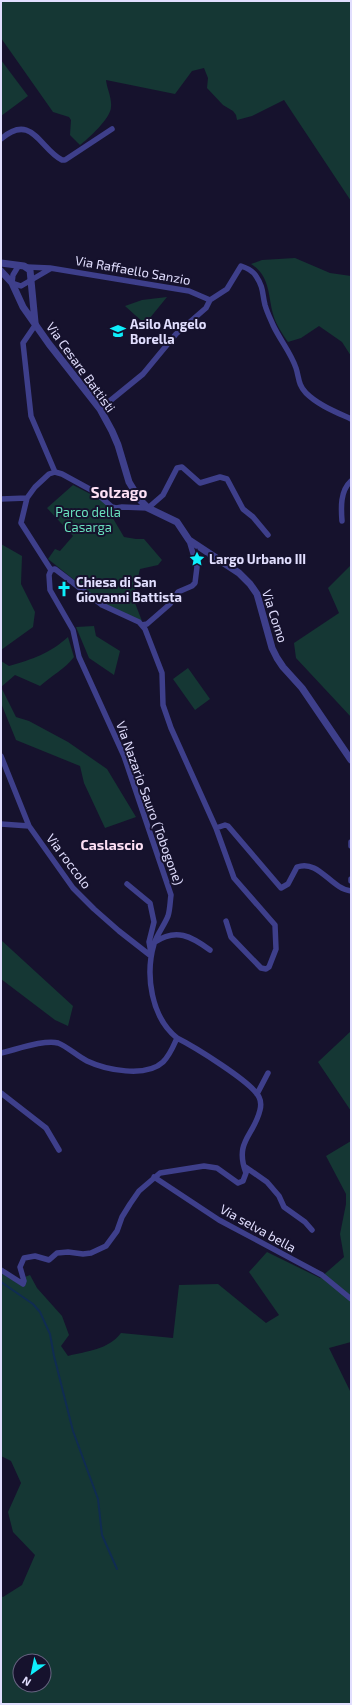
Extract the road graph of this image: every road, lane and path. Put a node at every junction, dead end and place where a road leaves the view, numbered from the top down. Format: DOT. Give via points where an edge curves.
graph roads {
  1 [pos="112,129"];
  2 [pos="1,139"];
  3 [pos="1,263"];
  4 [pos="19,265"];
  5 [pos="27,267"];
  6 [pos="50,268"];
  7 [pos="1,271"];
  8 [pos="32,279"];
  9 [pos="12,283"];
  10 [pos="210,300"];
  11 [pos="36,324"];
  12 [pos="100,409"];
  13 [pos="351,419"];
  14 [pos="55,472"];
  15 [pos="351,481"];
  16 [pos="27,498"];
  17 [pos="1,499"];
  18 [pos="148,508"];
  19 [pos="342,521"];
  20 [pos="268,535"];
  21 [pos="190,540"];
  22 [pos="51,570"];
  23 [pos="142,625"];
  24 [pos="1,756"];
  25 [pos="351,760"];
  26 [pos="1,824"];
  27 [pos="29,826"];
  28 [pos="216,828"];
  29 [pos="351,842"];
  30 [pos="351,846"];
  31 [pos="127,884"];
  32 [pos="351,891"];
  33 [pos="226,921"];
  34 [pos="155,942"];
  35 [pos="210,950"];
  36 [pos="151,956"];
  37 [pos="177,1038"];
  38 [pos="1,1053"];
  39 [pos="268,1073"];
  40 [pos="1,1093"];
  41 [pos="257,1094"];
  42 [pos="59,1150"];
  43 [pos="243,1165"];
  44 [pos="154,1177"];
  45 [pos="312,1230"];
  46 [pos="1,1270"];
  47 [pos="351,1299"];
  1 -- 2 [label="street" via="65,160 54,155 31,132 16,130"];
  3 -- 4 [label="street, Via Raffaello Sanzio"];
  4 -- 5 [label="street, Via Raffaello Sanzio"];
  4 -- 9 [label="street"];
  5 -- 6 [label="street, Via Raffaello Sanzio"];
  5 -- 8 [label="street"];
  6 -- 8 [label="street"];
  6 -- 10 [label="street, Via Raffaello Sanzio" via="189,291"];
  7 -- 9 [label="street, Via Cesare Battisti"];
  8 -- 9 [label="street" via="23,286"];
  8 -- 11 [label="street, Via Cesare Battisti"];
  9 -- 11 [label="street, Via Cesare Battisti" via="23,307"];
  10 -- 12 [label="street" via="206,308 176,334 143,374"];
  10 -- 13 [label="street" via="227,289 241,266 252,271 262,286 270,318 305,392 329,409"];
  11 -- 12 [label="street, Via Cesare Battisti"];
  11 -- 14 [label="street" via="23,343 32,416"];
  12 -- 18 [label="street, Via Cesare Battisti" via="118,445 129,482"];
  14 -- 16 [label="street" via="49,474"];
  14 -- 18 [label="street" via="95,492 112,507"];
  15 -- 19 [label="street" via="343,495"];
  16 -- 17 [label="street"];
  16 -- 22 [label="street" via="21,523"];
  18 -- 20 [label="street" via="163,495 177,468 182,467 200,483 220,477 227,479 243,510 253,517"];
  18 -- 21 [label="street, Via Como" via="177,522"];
  21 -- 23 [label="street" via="197,567 195,583 178,592 166,607 147,624"];
  21 -- 25 [label="street, Via Como" via="239,573 250,584 257,594 277,658 302,688"];
  22 -- 23 [label="street" via="59,571 102,605"];
  22 -- 34 [label="street, Via Nazario Sauro (Tobogone)" via="50,590 73,630 79,657 124,756 171,895 168,915"];
  23 -- 28 [label="street" via="162,673 163,706 171,728"];
  24 -- 27 [label="street, Via roccolo"];
  26 -- 27 [label="street"];
  27 -- 36 [label="street, Via roccolo" via="74,888 94,910"];
  28 -- 32 [label="street" via="228,826 281,888 290,882 297,867 305,865 337,886"];
  28 -- 33 [label="street" via="234,878 275,925 276,949 269,967 261,968 238,946 231,937"];
  29 -- 30 [label="street"];
  31 -- 36 [label="street" via="150,903 154,922 149,942"];
  34 -- 35 [label="street" via="164,936 181,935"];
  34 -- 36 [label="street, Via Nazario Sauro (Tobogone)"];
  36 -- 37 [label="street, Via Nazario Sauro (Tobogone)" via="151,986 159,1016 168,1031"];
  37 -- 38 [label="street" via="163,1062 149,1070 138,1071 101,1066 58,1043 50,1042"];
  37 -- 41 [label="street" via="198,1048"];
  39 -- 41 [label="street"];
  40 -- 42 [label="street" via="46,1128"];
  41 -- 43 [label="street" via="261,1104 260,1111 246,1140 242,1153"];
  43 -- 44 [label="street" via="246,1173 241,1183 235,1182 217,1168 204,1166 160,1173"];
  43 -- 45 [label="street" via="267,1182 279,1196 284,1207"];
  44 -- 46 [label="street" via="139,1192 106,1246 83,1254 61,1252 49,1260 34,1256 24,1258 20,1266 23,1284"];
  44 -- 47 [label="street, Via selva bella" via="219,1220 322,1275"];
}
